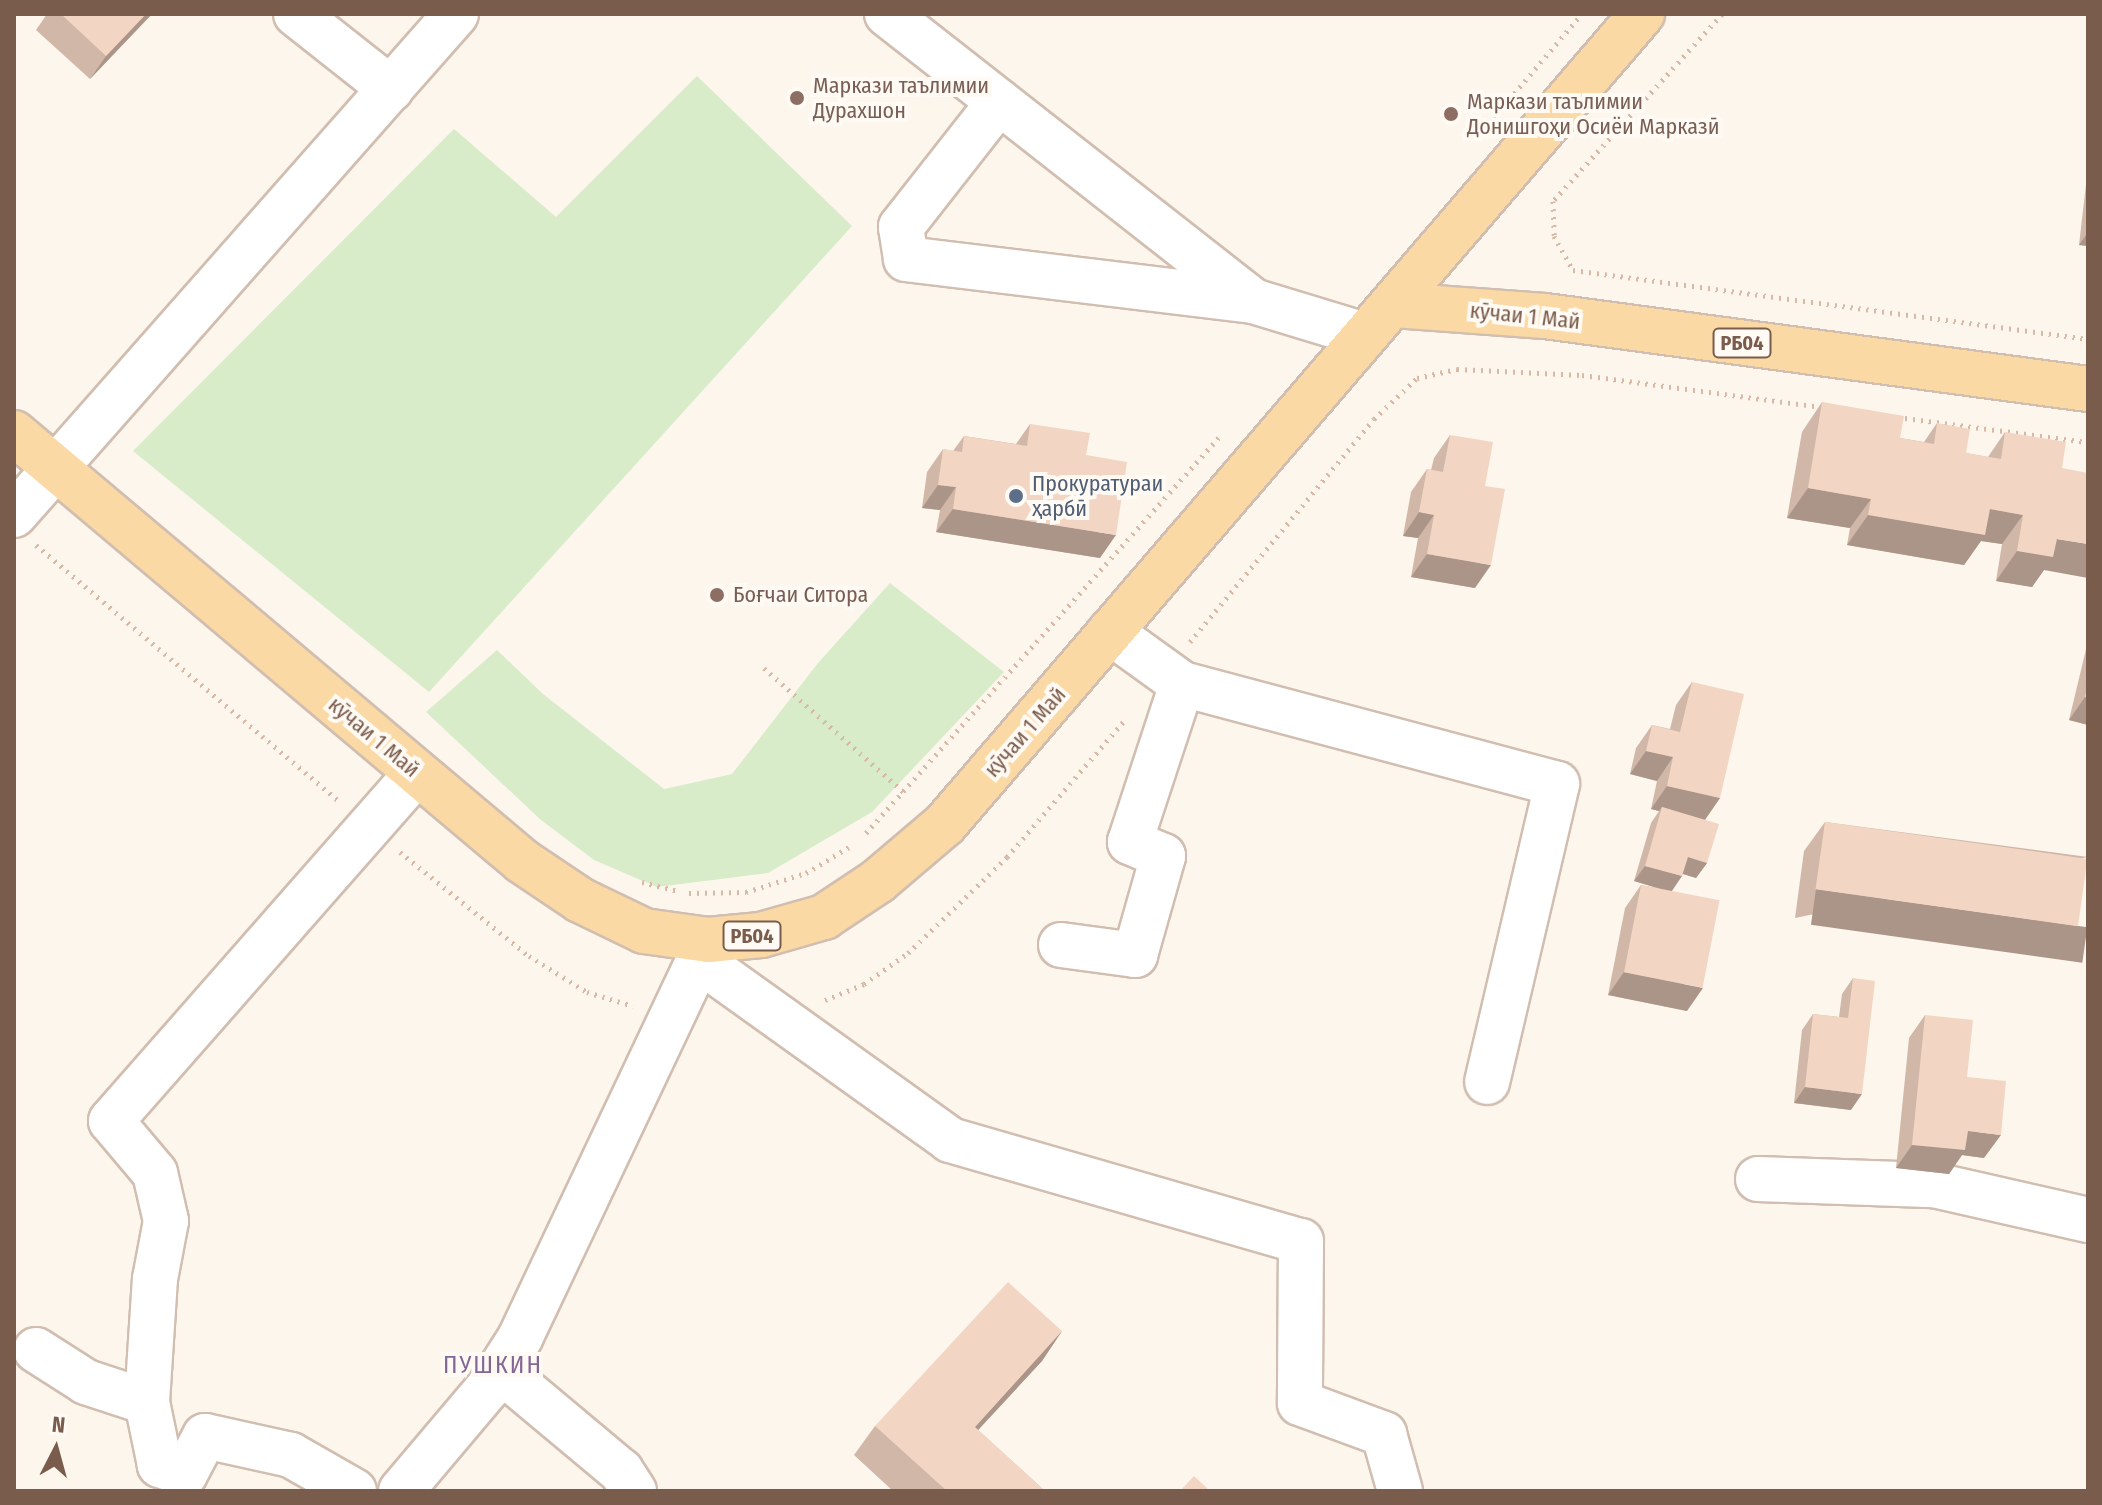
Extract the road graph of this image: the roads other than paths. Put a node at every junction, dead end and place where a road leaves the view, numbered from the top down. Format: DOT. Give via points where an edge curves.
graph roads {
  1 [pos="296,14"];
  2 [pos="456,14"];
  3 [pos="887,14"];
  4 [pos="1642,14"];
  5 [pos="391,89"];
  6 [pos="999,102"];
  7 [pos="1253,301"];
  8 [pos="1380,320"];
  9 [pos="2088,389"];
  10 [pos="14,433"];
  11 [pos="56,469"];
  12 [pos="20,526"];
  13 [pos="1110,632"];
  14 [pos="1174,678"];
  15 [pos="417,773"];
  16 [pos="1061,945"];
  17 [pos="703,950"];
  18 [pos="1487,1082"];
  19 [pos="1758,1179"];
  20 [pos="2088,1220"];
  21 [pos="36,1350"];
  22 [pos="500,1370"];
  23 [pos="147,1402"];
  24 [pos="354,1491"];
  25 [pos="401,1491"];
  26 [pos="634,1491"];
  27 [pos="1400,1491"];
  1 -- 5 [label="street"];
  2 -- 5 [label="street"];
  3 -- 6 [label="street"];
  4 -- 8 [label="main road"];
  5 -- 11 [label="street"];
  6 -- 7 [label="street"];
  6 -- 7 [label="street" via="901,227 906,259"];
  7 -- 8 [label="street"];
  8 -- 9 [label="main road, кӯчаи 1 Май / РБ04" via="1545,316"];
  8 -- 13 [label="main road, кӯчаи 1 Май / РБ04"];
  10 -- 11 [label="main road, кӯчаи 1 Май / РБ04"];
  11 -- 12 [label="street"];
  11 -- 15 [label="main road, кӯчаи 1 Май / РБ04"];
  13 -- 14 [label="street"];
  13 -- 17 [label="main road, кӯчаи 1 Май / РБ04" via="945,824 878,881 824,917"];
  14 -- 16 [label="street" via="1130,842 1163,856 1135,955"];
  14 -- 18 [label="street" via="1557,784"];
  15 -- 17 [label="main road, кӯчаи 1 Май / РБ04" via="522,861 580,900 644,931"];
  15 -- 23 [label="street" via="111,1121 155,1173 166,1221 155,1279"];
  17 -- 22 [label="street" via="584,1212"];
  17 -- 27 [label="street" via="768,1009 950,1140 1301,1241 1300,1403 1384,1434"];
  19 -- 20 [label="street" via="1934,1185"];
  21 -- 23 [label="street" via="86,1382"];
  22 -- 25 [label="street"];
  22 -- 26 [label="street" via="621,1471"];
  23 -- 24 [label="street" via="160,1465 185,1474 205,1436 291,1455"];
}
